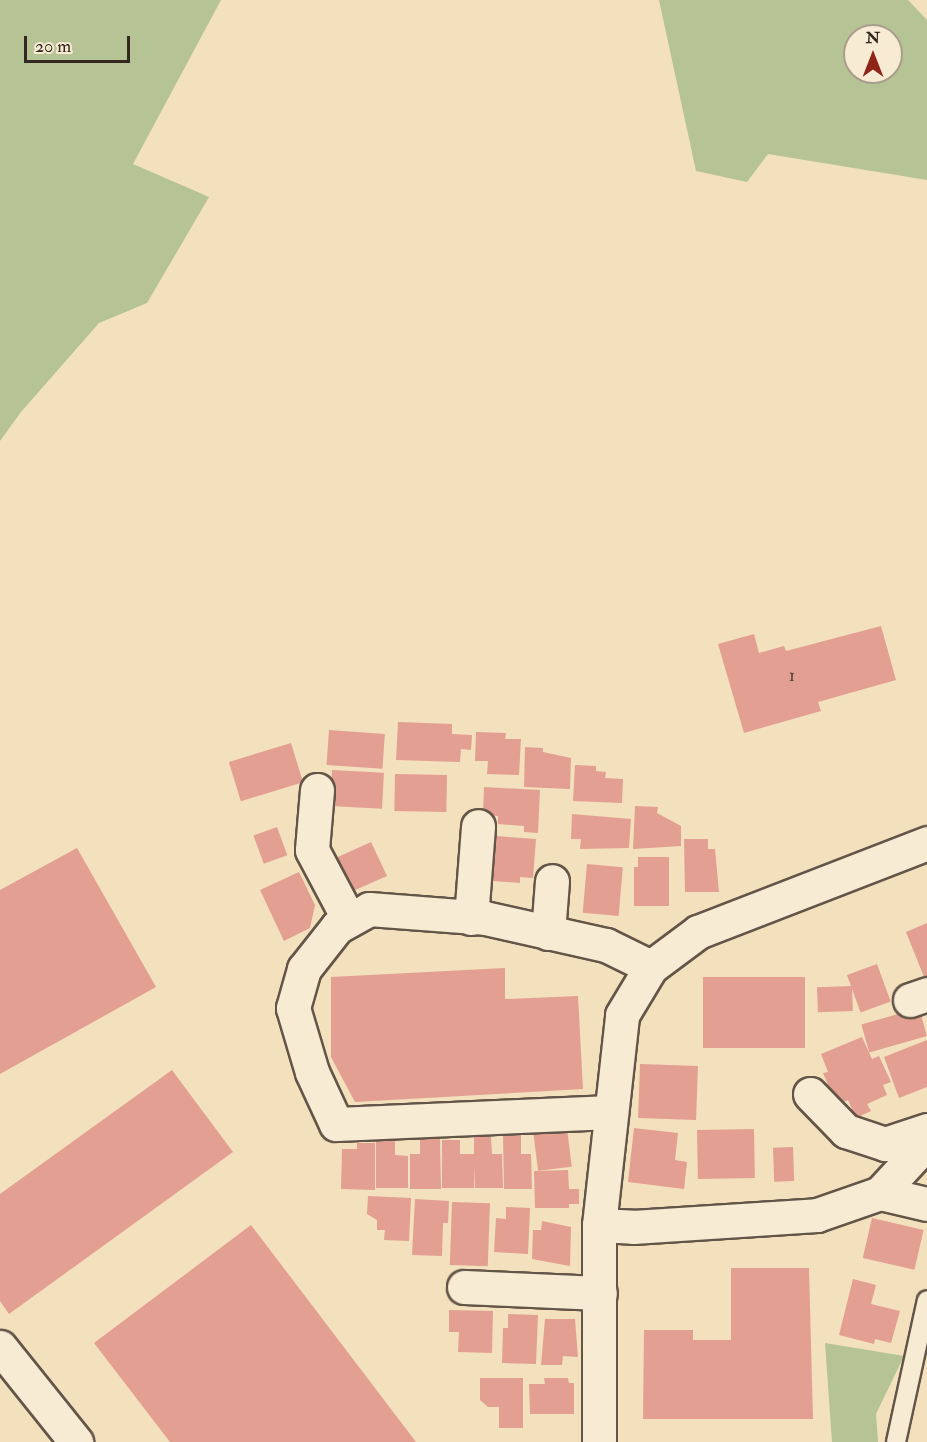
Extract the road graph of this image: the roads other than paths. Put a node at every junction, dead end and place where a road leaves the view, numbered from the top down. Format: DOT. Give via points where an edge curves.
graph roads {
  1 [pos="317,790"];
  2 [pos="478,826"];
  3 [pos="927,843"];
  4 [pos="552,881"];
  5 [pos="471,918"];
  6 [pos="350,920"];
  7 [pos="548,933"];
  8 [pos="651,967"];
  9 [pos="810,1094"];
  10 [pos="611,1112"];
  11 [pos="927,1130"];
  12 [pos="927,1142"];
  13 [pos="880,1193"];
  14 [pos="927,1204"];
  15 [pos="599,1225"];
  16 [pos="464,1287"];
  17 [pos="600,1293"];
  18 [pos="927,1300"];
  19 [pos="0,1347"];
  20 [pos="76,1442"];
  21 [pos="599,1442"];
  22 [pos="896,1442"];
  1 -- 6 [label="street" via="312,850"];
  2 -- 5 [label="street"];
  3 -- 8 [label="street" via="698,932"];
  4 -- 7 [label="street"];
  5 -- 6 [label="street" via="369,909"];
  5 -- 7 [label="street"];
  6 -- 10 [label="street" via="337,927 304,969 293,1008 312,1072 336,1124"];
  7 -- 8 [label="street" via="606,945"];
  8 -- 10 [label="street" via="622,1015"];
  9 -- 11 [label="street" via="846,1131 885,1144"];
  10 -- 15 [label="street"];
  12 -- 13 [label="street"];
  13 -- 14 [label="street"];
  13 -- 15 [label="street" via="817,1215 633,1227"];
  15 -- 17 [label="street"];
  16 -- 17 [label="street"];
  17 -- 21 [label="street"];
  18 -- 22 [label="lane"];
  19 -- 20 [label="street"];
}
